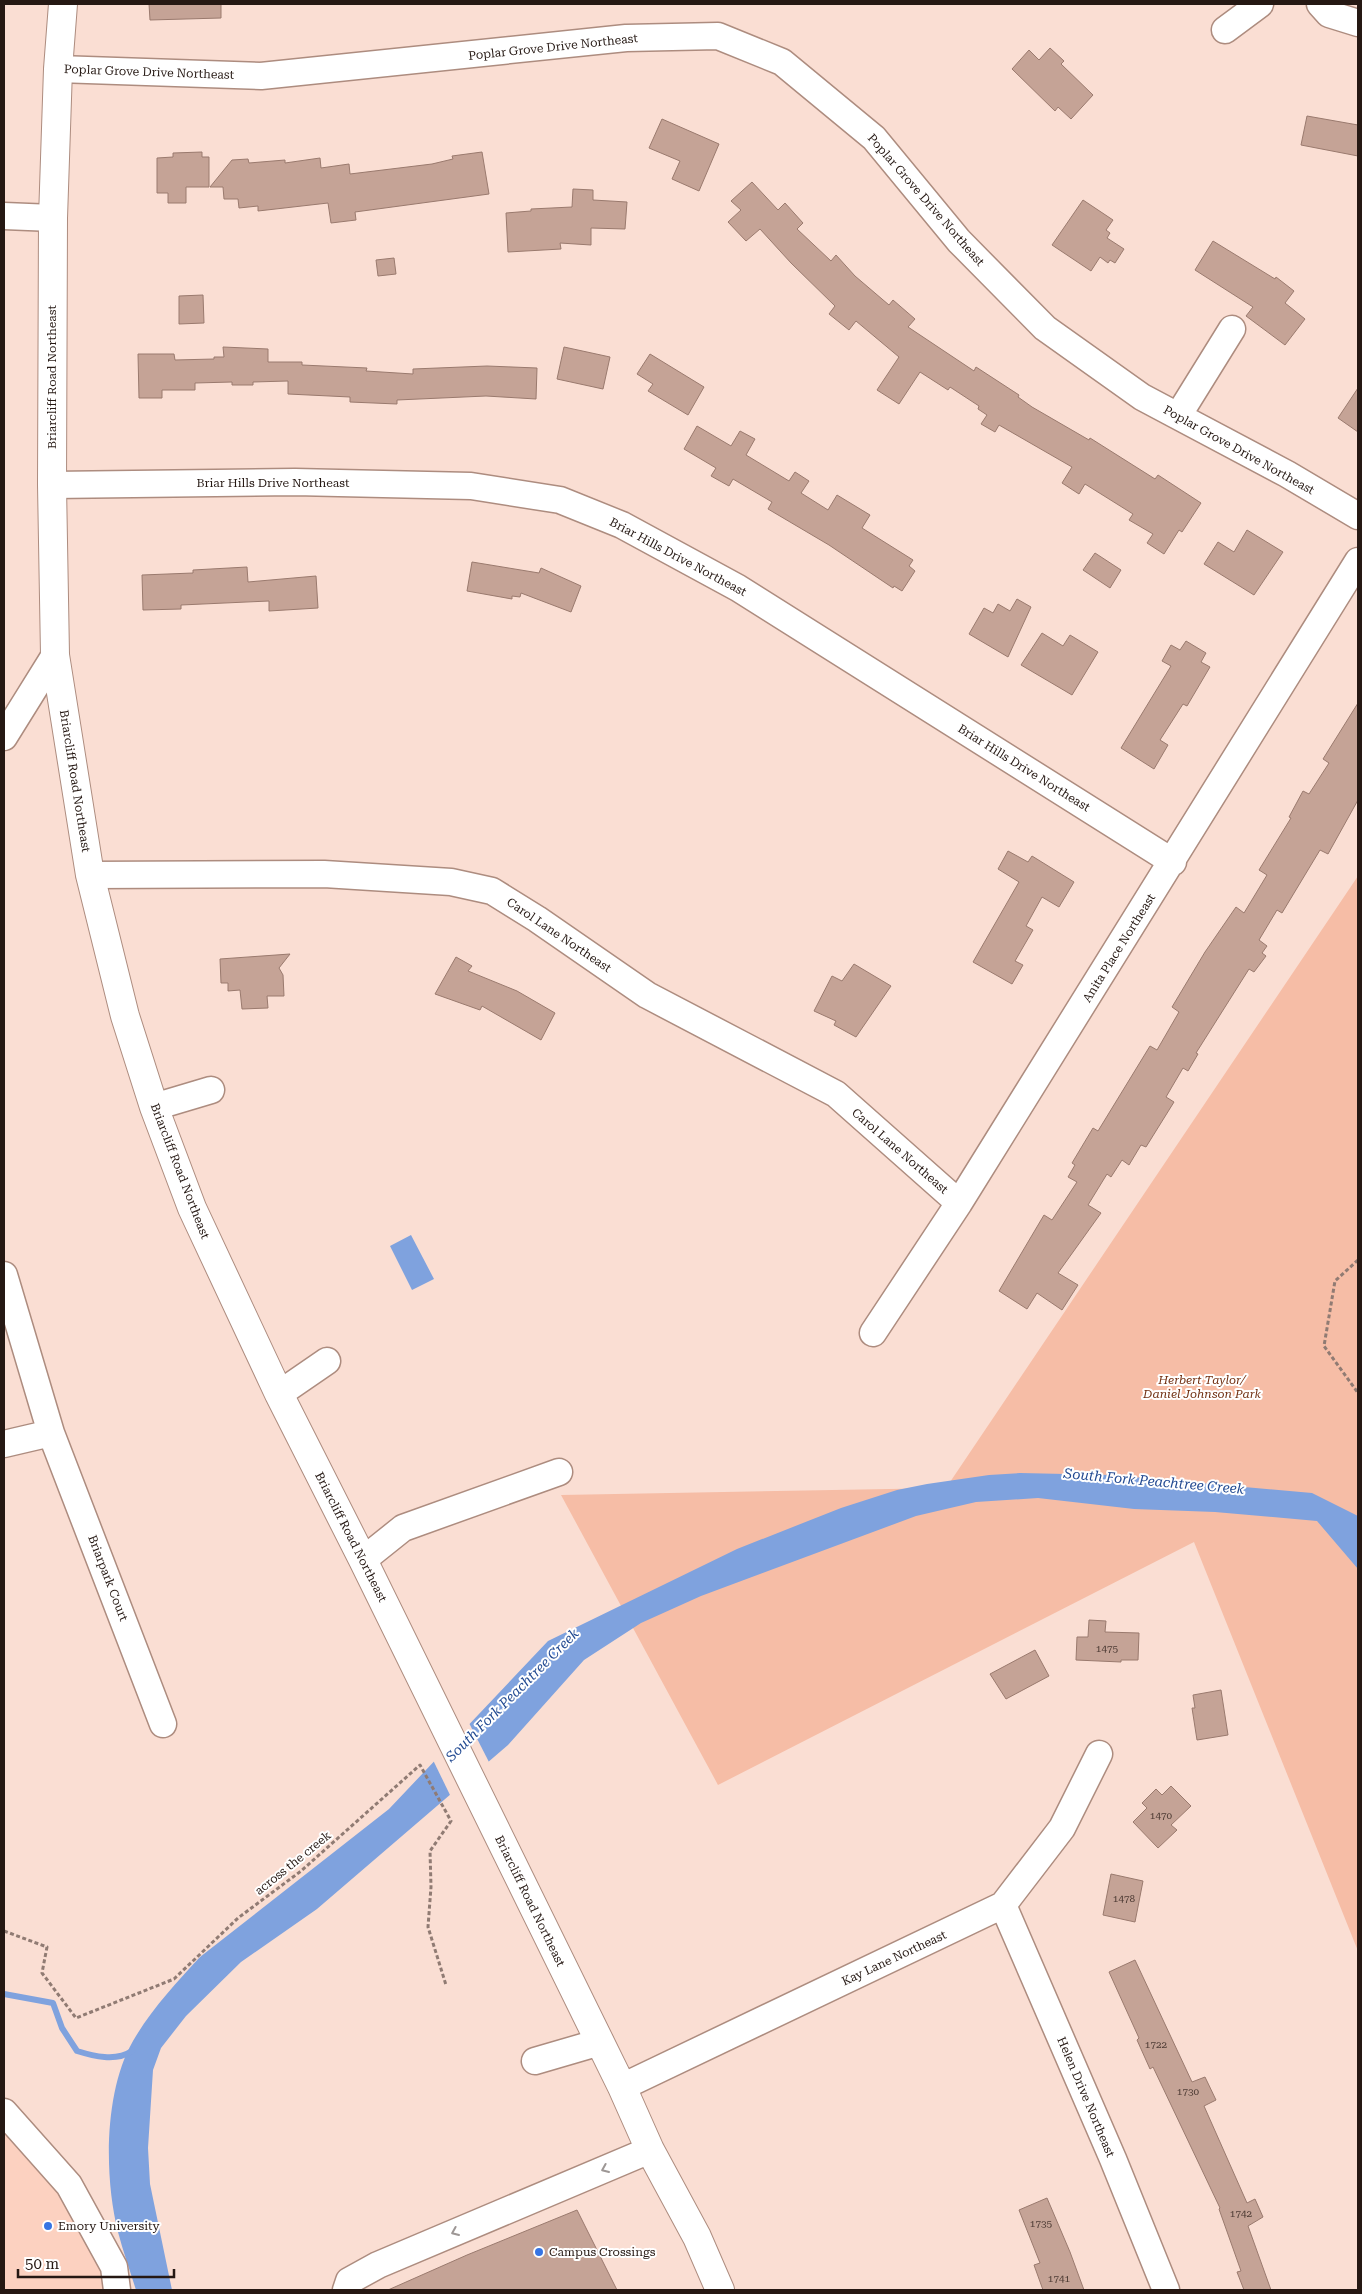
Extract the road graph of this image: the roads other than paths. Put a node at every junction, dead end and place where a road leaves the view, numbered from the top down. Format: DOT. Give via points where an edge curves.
graph roads {
  1 [pos="62,4"];
  2 [pos="1260,4"];
  3 [pos="1320,4"];
  4 [pos="1358,23"];
  5 [pos="1225,30"];
  6 [pos="58,69"];
  7 [pos="4,216"];
  8 [pos="53,218"];
  9 [pos="1232,329"];
  10 [pos="1178,416"];
  11 [pos="52,485"];
  12 [pos="1358,516"];
  13 [pos="1358,561"];
  14 [pos="55,655"];
  15 [pos="4,737"];
  16 [pos="1173,862"];
  17 [pos="90,875"];
  18 [pos="211,1090"];
  19 [pos="154,1107"];
  20 [pos="959,1203"];
  21 [pos="4,1275"];
  22 [pos="874,1333"];
  23 [pos="327,1361"];
  24 [pos="279,1394"];
  25 [pos="51,1433"];
  26 [pos="4,1444"];
  27 [pos="559,1472"];
  28 [pos="363,1560"];
  29 [pos="163,1724"];
  30 [pos="1099,1754"];
  31 [pos="1003,1905"];
  32 [pos="600,2042"];
  33 [pos="535,2061"];
  34 [pos="622,2087"];
  35 [pos="4,2112"];
  36 [pos="650,2150"];
  37 [pos="117,2290"];
  38 [pos="346,2290"];
  39 [pos="720,2290"];
  40 [pos="1166,2290"];
  1 -- 6 [label="main road, Briarcliff Road Northeast"];
  2 -- 5 [label="street"];
  3 -- 4 [label="street" via="1328,14"];
  6 -- 8 [label="main road, Briarcliff Road Northeast"];
  6 -- 10 [label="street, Poplar Grove Drive Northeast" via="261,76 626,38 718,36 782,62 874,138 959,241 1045,328 1142,397"];
  7 -- 8 [label="street"];
  8 -- 11 [label="main road, Briarcliff Road Northeast"];
  9 -- 10 [label="street"];
  10 -- 12 [label="street, Poplar Grove Drive Northeast"];
  11 -- 14 [label="main road, Briarcliff Road Northeast"];
  11 -- 16 [label="street, Briar Hills Drive Northeast" via="295,482 471,486 560,500 622,525 738,588"];
  13 -- 16 [label="street, Anita Place Northeast"];
  14 -- 15 [label="street"];
  14 -- 17 [label="main road, Briarcliff Road Northeast"];
  16 -- 20 [label="street, Anita Place Northeast"];
  17 -- 19 [label="main road, Briarcliff Road Northeast" via="125,1016"];
  17 -- 20 [label="street, Carol Lane Northeast" via="324,874 451,882 492,891 648,995 836,1094"];
  18 -- 19 [label="street"];
  19 -- 24 [label="main road, Briarcliff Road Northeast" via="192,1208"];
  20 -- 22 [label="street, Anita Place Northeast"];
  21 -- 25 [label="street, Briarpark Court"];
  23 -- 24 [label="street"];
  24 -- 28 [label="main road, Briarcliff Road Northeast"];
  25 -- 26 [label="street"];
  25 -- 29 [label="street, Briarpark Court"];
  27 -- 28 [label="street" via="403,1528"];
  28 -- 32 [label="main road, Briarcliff Road Northeast"];
  30 -- 31 [label="street, Kay Lane Northeast" via="1062,1828"];
  31 -- 34 [label="street, Kay Lane Northeast"];
  31 -- 40 [label="street, Helen Drive Northeast"];
  32 -- 33 [label="street"];
  32 -- 34 [label="main road, Briarcliff Road Northeast"];
  34 -- 36 [label="main road, Briarcliff Road Northeast"];
  35 -- 37 [label="street" via="69,2185 114,2267"];
  36 -- 38 [label="street, one-way" via="378,2265 348,2281"];
  36 -- 39 [label="main road, Briarcliff Road Northeast" via="698,2237"];
}
